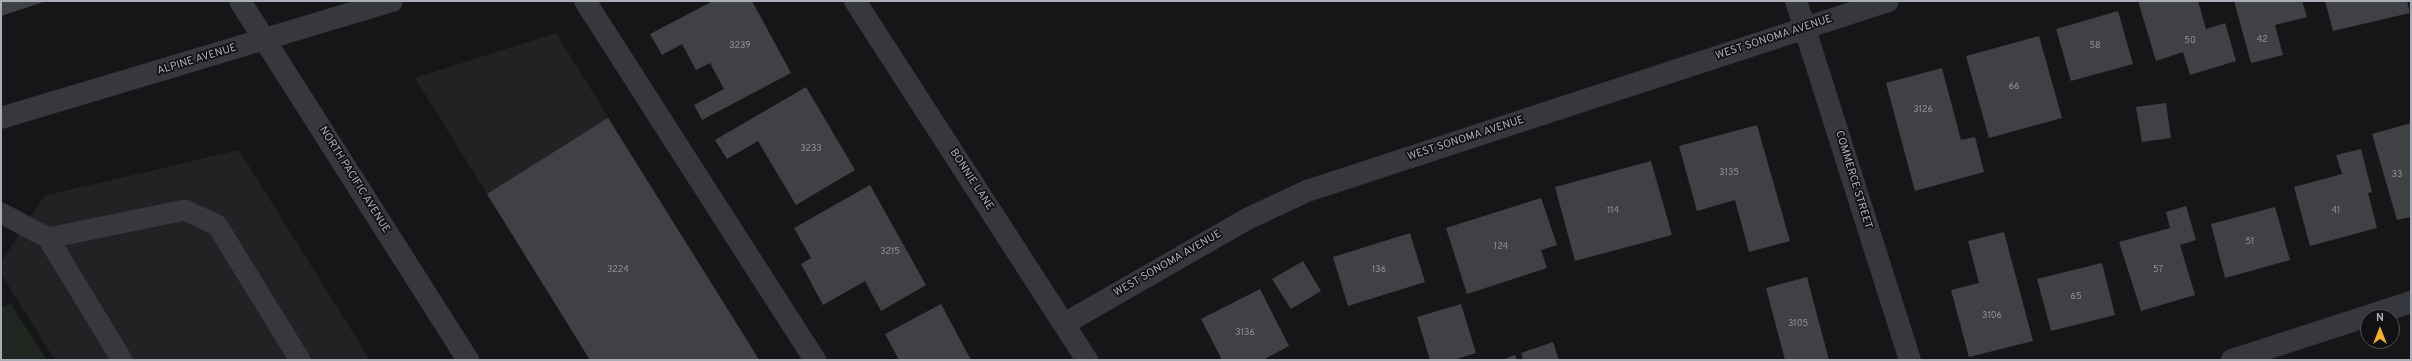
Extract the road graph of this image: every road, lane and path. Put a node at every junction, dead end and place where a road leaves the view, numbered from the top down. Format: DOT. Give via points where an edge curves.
graph roads {
  1 [pos="240,1"];
  2 [pos="392,1"];
  3 [pos="585,1"];
  4 [pos="855,1"];
  5 [pos="1796,1"];
  6 [pos="1888,1"];
  7 [pos="1805,28"];
  8 [pos="265,40"];
  9 [pos="1,118"];
  10 [pos="1,214"];
  11 [pos="48,238"];
  12 [pos="2411,302"];
  13 [pos="1064,324"];
  14 [pos="122,360"];
  15 [pos="300,360"];
  16 [pos="468,360"];
  17 [pos="815,360"];
  18 [pos="1087,360"];
  19 [pos="1910,360"];
  20 [pos="2232,360"];
  1 -- 8 [label="street, NORTH PACIFIC AVENUE"];
  2 -- 8 [label="street, ALPINE AVENUE"];
  3 -- 17 [label="street"];
  4 -- 13 [label="street, BONNIE LANE"];
  5 -- 7 [label="street, COMMERCE STREET"];
  6 -- 7 [label="street, WEST SONOMA AVENUE"];
  7 -- 13 [label="street, WEST SONOMA AVENUE" via="1307,190 1247,219"];
  7 -- 19 [label="street, COMMERCE STREET"];
  8 -- 9 [label="street, ALPINE AVENUE"];
  8 -- 16 [label="street, NORTH PACIFIC AVENUE"];
  10 -- 11 [label="lane"];
  11 -- 14 [label="lane"];
  11 -- 15 [label="lane" via="185,210 217,225"];
  12 -- 20 [label="street"];
  13 -- 18 [label="street, BONNIE LANE"];
}
